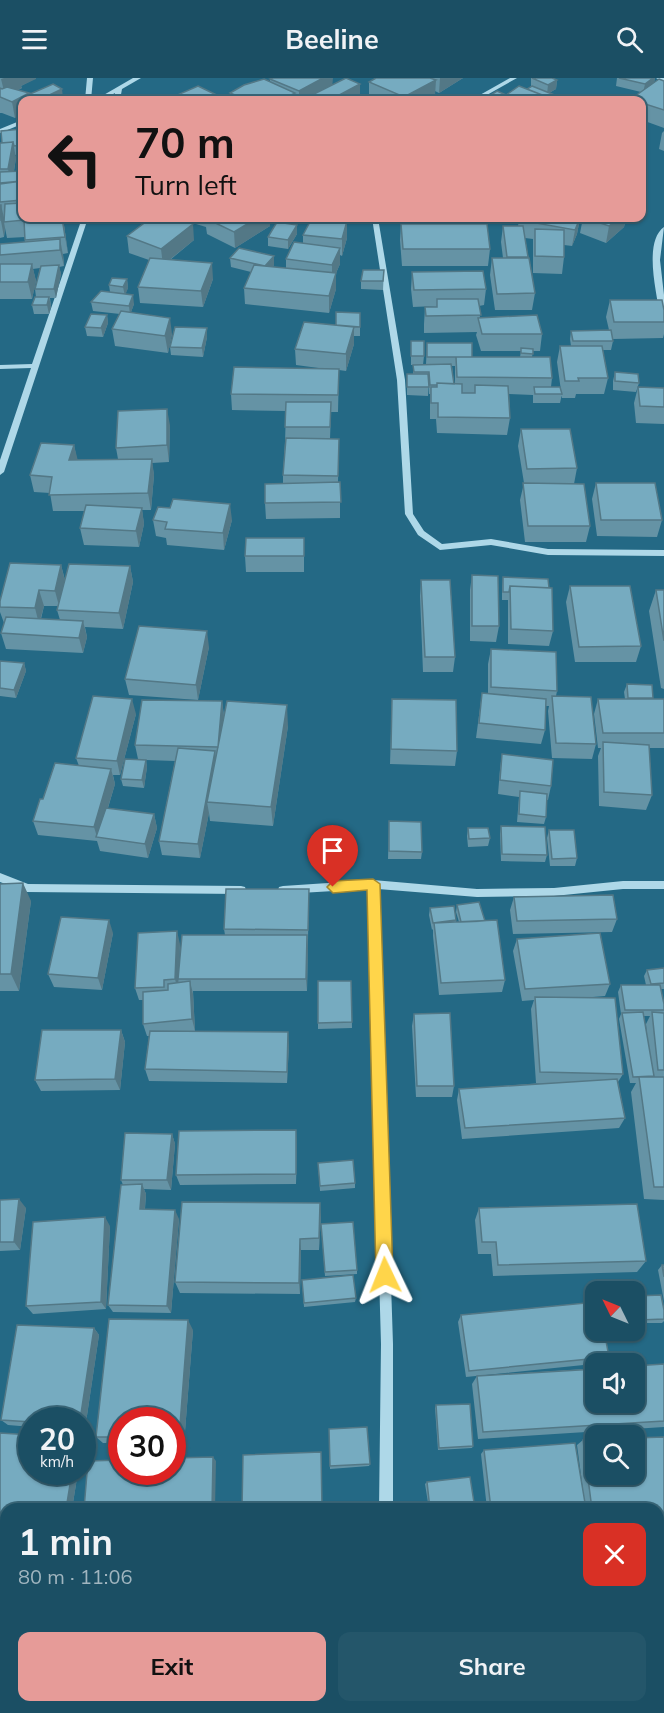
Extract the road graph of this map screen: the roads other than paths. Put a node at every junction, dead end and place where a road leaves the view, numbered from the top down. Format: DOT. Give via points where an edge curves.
graph roads {
  1 [pos="90,78"];
  2 [pos="138,78"];
  3 [pos="514,78"];
  4 [pos="659,78"];
  5 [pos="664,80"];
  6 [pos="119,88"];
  7 [pos="88,96"];
  8 [pos="105,96"];
  9 [pos="118,96"];
  10 [pos="481,96"];
  11 [pos="18,124"];
  12 [pos="0,131"];
  13 [pos="84,222"];
  14 [pos="376,222"];
  15 [pos="664,229"];
  16 [pos="664,316"];
  17 [pos="34,366"];
  18 [pos="0,367"];
  19 [pos="0,472"];
  20 [pos="664,553"];
  21 [pos="0,877"];
  22 [pos="373,884"];
  23 [pos="664,885"];
  24 [pos="258,890"];
  25 [pos="270,890"];
  26 [pos="386,1503"];
  1 -- 7 [label="street"];
  2 -- 6 [label="street"];
  3 -- 10 [label="street"];
  4 -- 5 [label="street"];
  6 -- 8 [label="street"];
  6 -- 9 [label="street"];
  11 -- 12 [label="street"];
  13 -- 17 [label="street"];
  14 -- 20 [label="street" via="401,380 409,514 421,534 440,548 491,543 548,552"];
  15 -- 16 [label="street" via="657,240 656,260"];
  17 -- 18 [label="street"];
  17 -- 19 [label="street"];
  21 -- 24 [label="street" via="27,888"];
  22 -- 23 [label="street" via="477,893"];
  22 -- 25 [label="street"];
  22 -- 26 [label="street" via="387,1344"];
}
